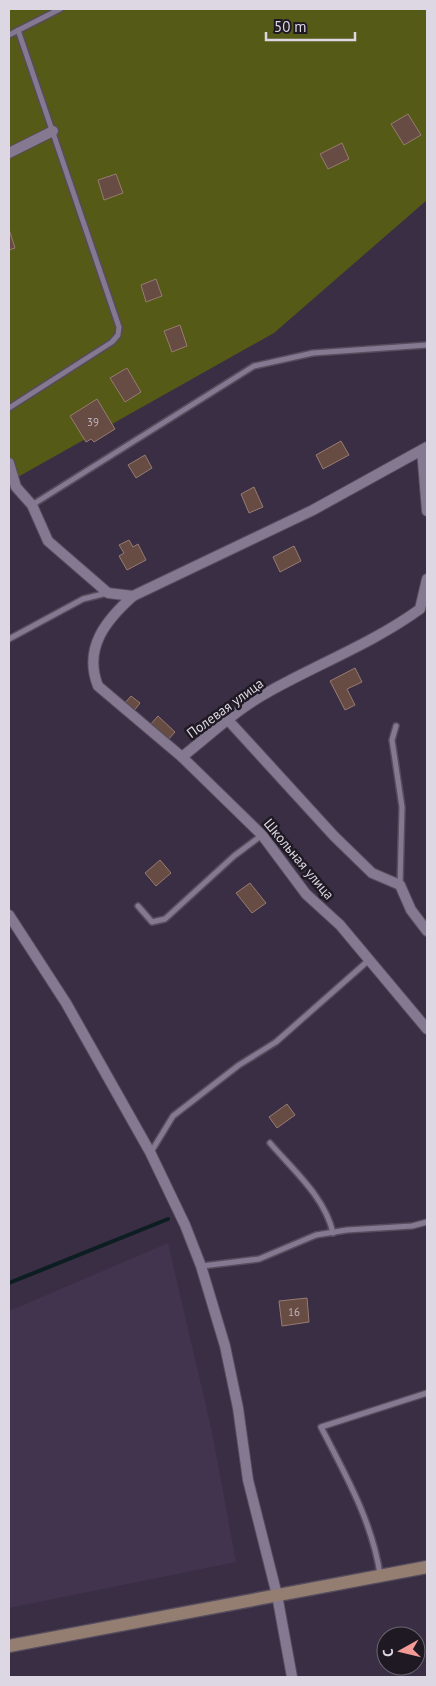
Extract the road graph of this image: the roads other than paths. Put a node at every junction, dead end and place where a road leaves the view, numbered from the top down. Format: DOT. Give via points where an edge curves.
graph roads {
  1 [pos="60,9"];
  2 [pos="18,30"];
  3 [pos="9,35"];
  4 [pos="53,131"];
  5 [pos="9,153"];
  6 [pos="427,345"];
  7 [pos="9,408"];
  8 [pos="425,449"];
  9 [pos="9,463"];
  10 [pos="32,506"];
  11 [pos="427,511"];
  12 [pos="427,579"];
  13 [pos="108,593"];
  14 [pos="134,596"];
  15 [pos="9,639"];
  16 [pos="228,720"];
  17 [pos="396,726"];
  18 [pos="182,757"];
  19 [pos="262,835"];
  20 [pos="400,885"];
  21 [pos="138,906"];
  22 [pos="9,916"];
  23 [pos="427,931"];
  24 [pos="369,960"];
  25 [pos="427,1029"];
  26 [pos="270,1143"];
  27 [pos="150,1152"];
  28 [pos="427,1222"];
  29 [pos="333,1233"];
  30 [pos="201,1266"];
  31 [pos="427,1393"];
  32 [pos="427,1568"];
  33 [pos="380,1577"];
  34 [pos="277,1595"];
  35 [pos="9,1646"];
  36 [pos="292,1677"];
  1 -- 2 [label="lane"];
  2 -- 3 [label="lane"];
  2 -- 4 [label="lane"];
  4 -- 5 [label="street"];
  4 -- 7 [label="lane" via="119,327 118,335"];
  6 -- 10 [label="lane" via="313,353 254,366"];
  8 -- 11 [label="street, Полевая улица"];
  8 -- 14 [label="street, Полевая улица" via="314,510"];
  9 -- 10 [label="street" via="16,487"];
  10 -- 13 [label="street" via="48,541"];
  12 -- 16 [label="street, Полевая улица" via="420,609 397,626 268,691"];
  13 -- 14 [label="street"];
  13 -- 15 [label="lane" via="83,599"];
  14 -- 18 [label="street, Полевая улица" via="118,608 101,631 94,653 93,672 98,686"];
  16 -- 18 [label="street, Полевая улица"];
  16 -- 20 [label="street" via="359,860 372,872"];
  17 -- 20 [label="lane" via="392,740 402,807"];
  18 -- 19 [label="street, Школьная улица"];
  19 -- 21 [label="lane" via="165,919 152,922"];
  19 -- 24 [label="street, Школьная улица" via="306,894 340,925"];
  20 -- 23 [label="street" via="411,910"];
  22 -- 27 [label="street" via="66,1003"];
  24 -- 25 [label="street, Школьная улица"];
  24 -- 27 [label="lane" via="276,1042 239,1065 173,1116"];
  26 -- 29 [label="lane" via="313,1192 329,1216"];
  27 -- 30 [label="street"];
  28 -- 29 [label="lane"];
  29 -- 30 [label="lane" via="316,1235 260,1259"];
  30 -- 34 [label="street" via="225,1346 248,1480"];
  31 -- 33 [label="lane" via="321,1427 363,1512 376,1550"];
  32 -- 33 [label="main road"];
  33 -- 34 [label="main road"];
  34 -- 35 [label="main road"];
  34 -- 36 [label="street"];
}
